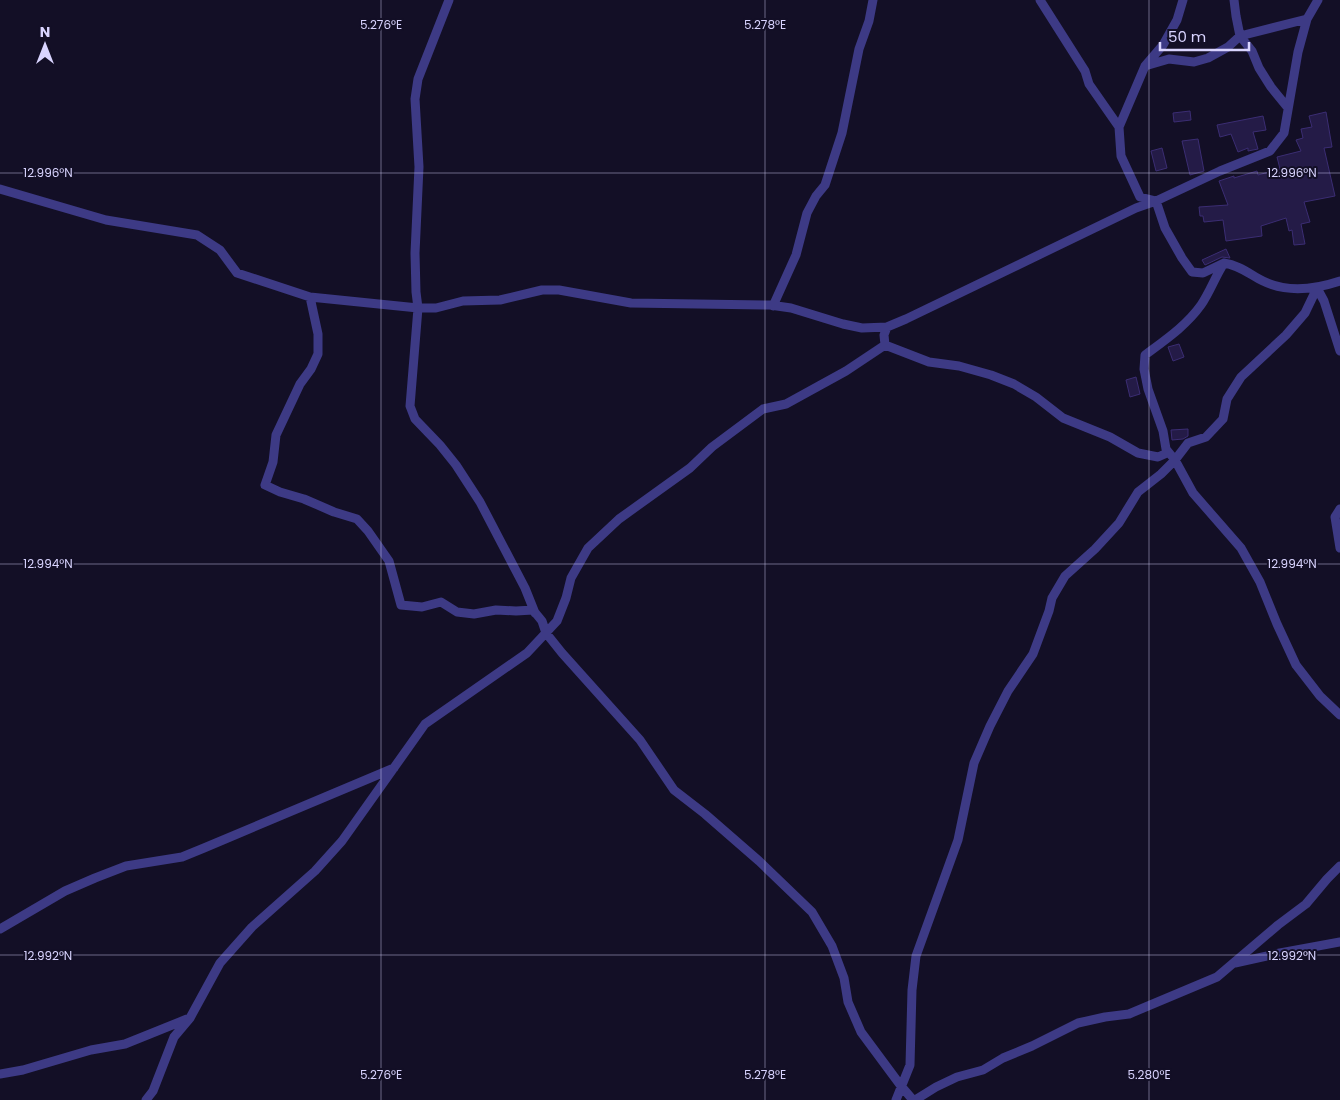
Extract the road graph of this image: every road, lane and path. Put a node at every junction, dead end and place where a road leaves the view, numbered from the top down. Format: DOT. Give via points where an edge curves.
graph roads {
  1 [pos="449,0"];
  2 [pos="873,0"];
  3 [pos="1040,0"];
  4 [pos="1184,0"];
  5 [pos="1234,0"];
  6 [pos="1318,0"];
  7 [pos="1307,19"];
  8 [pos="1240,36"];
  9 [pos="1145,66"];
  10 [pos="1288,108"];
  11 [pos="1118,126"];
  12 [pos="0,190"];
  13 [pos="1156,201"];
  14 [pos="1224,263"];
  15 [pos="1340,281"];
  16 [pos="1317,288"];
  17 [pos="310,297"];
  18 [pos="773,306"];
  19 [pos="418,308"];
  20 [pos="887,327"];
  21 [pos="885,345"];
  22 [pos="1340,351"];
  23 [pos="1168,453"];
  24 [pos="1175,460"];
  25 [pos="1340,510"];
  26 [pos="1340,548"];
  27 [pos="533,610"];
  28 [pos="546,633"];
  29 [pos="1340,715"];
  30 [pos="394,768"];
  31 [pos="1340,866"];
  32 [pos="0,929"];
  33 [pos="1340,942"];
  34 [pos="1232,964"];
  35 [pos="190,1018"];
  36 [pos="0,1074"];
  37 [pos="901,1086"];
  38 [pos="146,1100"];
  39 [pos="896,1100"];
  40 [pos="914,1100"];
  1 -- 19 [label="street" via="418,78 415,98 419,167 415,253"];
  2 -- 18 [label="street" via="859,49 842,133 825,185 807,213 796,255"];
  3 -- 11 [label="street" via="1086,71 1089,84"];
  4 -- 9 [label="street" via="1163,45"];
  5 -- 8 [label="street"];
  6 -- 7 [label="street"];
  7 -- 8 [label="street"];
  7 -- 10 [label="street"];
  8 -- 9 [label="street" via="1208,58 1194,62 1169,59"];
  8 -- 10 [label="street"];
  9 -- 11 [label="street"];
  10 -- 13 [label="street" via="1284,133 1270,151 1220,170"];
  11 -- 13 [label="street" via="1121,156 1140,197"];
  12 -- 17 [label="street" via="106,220 198,235 220,250 237,272"];
  13 -- 14 [label="street" via="1165,228 1192,272 1203,273"];
  13 -- 20 [label="street"];
  14 -- 16 [label="street" via="1274,286"];
  14 -- 23 [label="street" via="1194,314 1177,332 1145,354 1148,389"];
  15 -- 16 [label="street"];
  16 -- 22 [label="street"];
  16 -- 24 [label="street" via="1305,313 1241,377 1227,399 1223,419 1206,437 1188,443"];
  17 -- 19 [label="street"];
  17 -- 27 [label="street" via="318,334 318,354 276,435 273,462 265,485 357,518 389,561 401,605 422,607 441,602 457,612 474,614 496,610"];
  18 -- 19 [label="street" via="631,303 542,290 500,300"];
  18 -- 20 [label="street" via="862,328"];
  19 -- 27 [label="street" via="410,406 415,419 440,444 480,502"];
  20 -- 21 [label="street"];
  21 -- 23 [label="street" via="929,362 959,366 1014,384 1063,418 1110,437 1138,453 1158,457"];
  21 -- 28 [label="street" via="786,404 763,409 619,520 588,548 571,578 557,622"];
  23 -- 24 [label="street"];
  24 -- 29 [label="street" via="1193,493 1241,548 1260,582 1296,665"];
  24 -- 37 [label="street" via="1138,492 1119,523 1065,576 1052,598 1033,654 1008,690 990,726 974,763 958,840 916,956 910,1065"];
  25 -- 26 [label="street" via="1335,517"];
  27 -- 28 [label="street"];
  28 -- 30 [label="street" via="527,653 425,724"];
  28 -- 37 [label="street" via="640,740 674,790 759,861 812,912 832,946 860,1032"];
  30 -- 32 [label="street" via="204,848 182,856 126,866 95,878"];
  30 -- 35 [label="street" via="337,847 252,927 220,963"];
  31 -- 34 [label="street" via="1306,904"];
  33 -- 34 [label="street"];
  34 -- 40 [label="street" via="1217,977 1129,1014 1078,1023 983,1070 957,1077"];
  35 -- 36 [label="street" via="125,1044"];
  35 -- 38 [label="street" via="174,1037 153,1091"];
  37 -- 39 [label="street"];
  37 -- 40 [label="street"];
}
